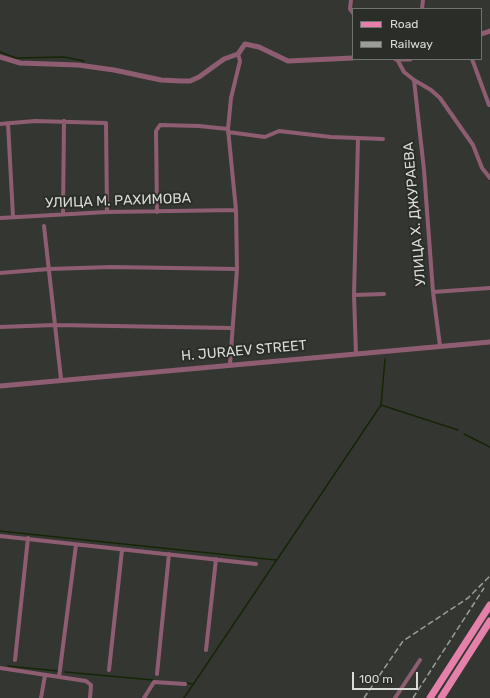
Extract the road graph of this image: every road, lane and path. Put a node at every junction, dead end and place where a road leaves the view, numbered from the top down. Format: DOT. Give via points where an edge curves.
graph roads {
  1 [pos="351,0"];
  2 [pos="352,12"];
  3 [pos="238,54"];
  4 [pos="0,57"];
  5 [pos="352,58"];
  6 [pos="397,60"];
  7 [pos="472,60"];
  8 [pos="414,80"];
  9 [pos="489,105"];
  10 [pos="64,120"];
  11 [pos="8,123"];
  12 [pos="0,124"];
  13 [pos="228,131"];
  14 [pos="358,138"];
  15 [pos="383,139"];
  16 [pos="490,178"];
  17 [pos="236,210"];
  18 [pos="107,212"];
  19 [pos="157,212"];
  20 [pos="63,214"];
  21 [pos="13,217"];
  22 [pos="0,218"];
  23 [pos="44,226"];
  24 [pos="237,268"];
  25 [pos="49,269"];
  26 [pos="0,273"];
  27 [pos="490,288"];
  28 [pos="433,292"];
  29 [pos="384,294"];
  30 [pos="354,295"];
  31 [pos="55,325"];
  32 [pos="0,327"];
  33 [pos="231,328"];
  34 [pos="490,342"];
  35 [pos="440,346"];
  36 [pos="356,354"];
  37 [pos="230,364"];
  38 [pos="61,379"];
  39 [pos="0,386"];
  40 [pos="0,536"];
  41 [pos="28,538"];
  42 [pos="76,545"];
  43 [pos="122,550"];
  44 [pos="169,554"];
  45 [pos="216,559"];
  46 [pos="256,564"];
  47 [pos="490,605"];
  48 [pos="490,621"];
  49 [pos="206,650"];
  50 [pos="15,660"];
  51 [pos="420,660"];
  52 [pos="0,668"];
  53 [pos="109,670"];
  54 [pos="157,674"];
  55 [pos="45,675"];
  56 [pos="59,677"];
  57 [pos="184,684"];
  58 [pos="41,698"];
  59 [pos="90,698"];
  60 [pos="144,698"];
  61 [pos="395,698"];
  62 [pos="430,698"];
  63 [pos="441,698"];
  1 -- 2 [label="street"];
  3 -- 4 [label="street" via="224,59 196,79 182,81 161,80 78,65 20,63"];
  3 -- 5 [label="street" via="246,44 288,60"];
  3 -- 13 [label="street" via="240,61 231,98"];
  6 -- 8 [label="street" via="404,72"];
  7 -- 9 [label="street"];
  8 -- 16 [label="street" via="440,98 473,145 482,168"];
  8 -- 28 [label="street, УЛИЦА Х. ДЖУРАЕВА"];
  10 -- 11 [label="street"];
  10 -- 18 [label="street" via="106,122"];
  10 -- 20 [label="street"];
  11 -- 12 [label="street"];
  11 -- 21 [label="street"];
  13 -- 14 [label="street" via="266,137 279,131"];
  13 -- 17 [label="street"];
  13 -- 19 [label="street" via="199,126 160,125 156,131"];
  14 -- 15 [label="street"];
  14 -- 30 [label="street"];
  17 -- 19 [label="street, УЛИЦА М. РАХИМОВА"];
  17 -- 24 [label="street"];
  18 -- 19 [label="street, УЛИЦА М. РАХИМОВА"];
  18 -- 20 [label="street, УЛИЦА М. РАХИМОВА"];
  20 -- 21 [label="street, УЛИЦА М. РАХИМОВА"];
  21 -- 22 [label="street, УЛИЦА М. РАХИМОВА"];
  23 -- 25 [label="street"];
  24 -- 25 [label="street"];
  24 -- 33 [label="street"];
  25 -- 26 [label="street"];
  25 -- 31 [label="street"];
  27 -- 28 [label="street"];
  28 -- 35 [label="street, УЛИЦА Х. ДЖУРАЕВА"];
  29 -- 30 [label="street"];
  30 -- 36 [label="street"];
  31 -- 32 [label="street"];
  31 -- 33 [label="street"];
  31 -- 38 [label="street"];
  33 -- 37 [label="street"];
  34 -- 35 [label="street, H. JURAEV STREET"];
  35 -- 36 [label="street, H. JURAEV STREET"];
  36 -- 37 [label="street, H. JURAEV STREET"];
  37 -- 38 [label="street, H. JURAEV STREET"];
  38 -- 39 [label="street, H. JURAEV STREET"];
  40 -- 41 [label="street"];
  41 -- 42 [label="street"];
  41 -- 50 [label="street"];
  42 -- 43 [label="street"];
  42 -- 56 [label="street"];
  43 -- 44 [label="street"];
  43 -- 53 [label="street"];
  44 -- 45 [label="street"];
  44 -- 54 [label="street"];
  45 -- 46 [label="street"];
  45 -- 49 [label="street"];
  47 -- 62 [label="main road"];
  48 -- 63 [label="main road"];
  51 -- 61 [label="street"];
  52 -- 55 [label="street"];
  55 -- 56 [label="street"];
  55 -- 58 [label="street"];
  56 -- 59 [label="street" via="89,683"];
  57 -- 60 [label="street" via="154,682"];
}
